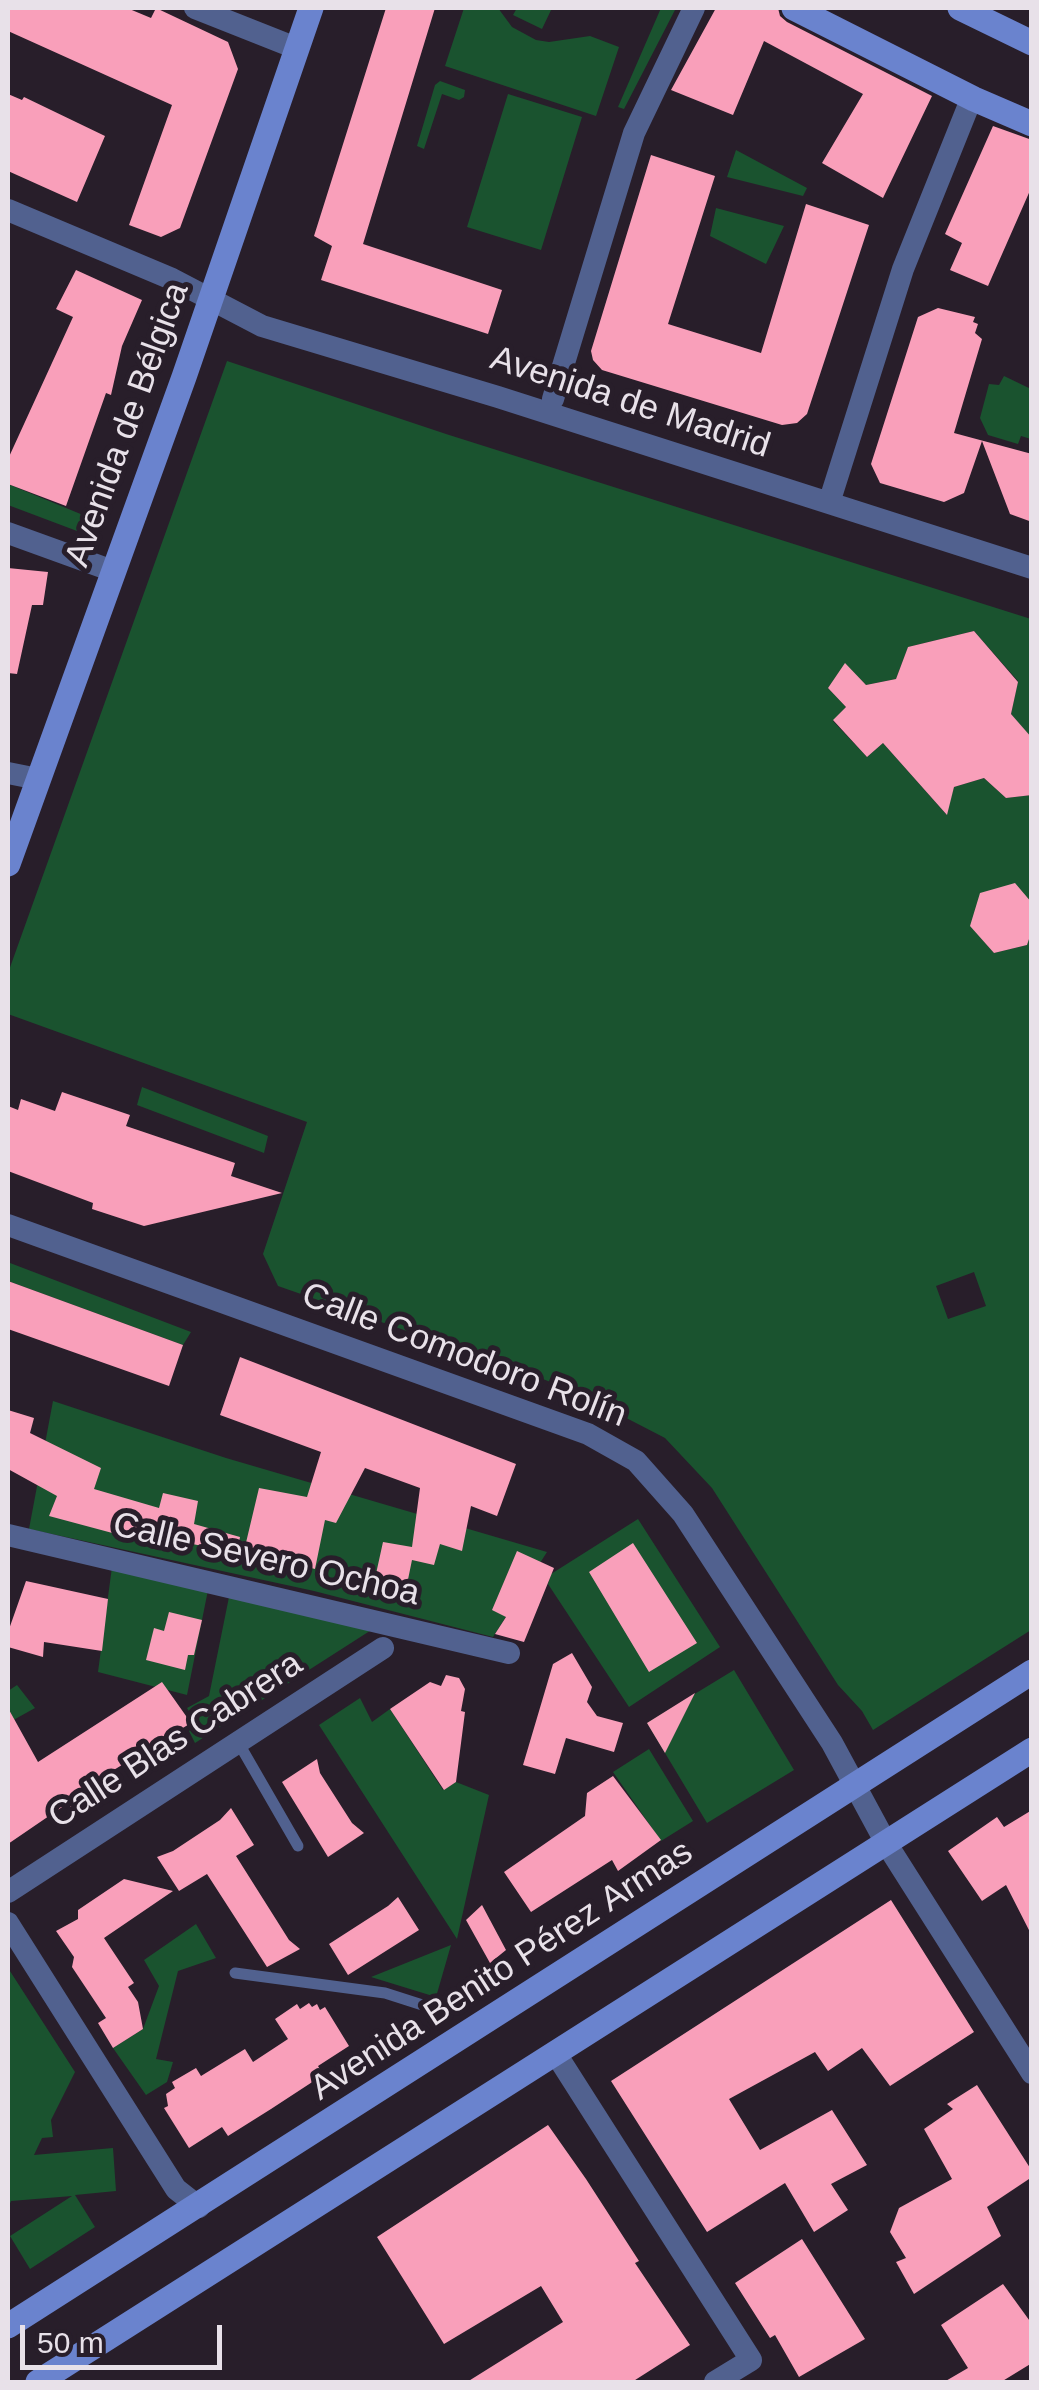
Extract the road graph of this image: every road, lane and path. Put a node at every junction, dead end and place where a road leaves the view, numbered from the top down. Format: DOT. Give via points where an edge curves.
graph roads {
  1 [pos="195,8"];
  2 [pos="311,8"];
  3 [pos="694,8"];
  4 [pos="794,8"];
  5 [pos="960,8"];
  6 [pos="1032,42"];
  7 [pos="296,48"];
  8 [pos="968,107"];
  9 [pos="1032,124"];
  10 [pos="8,210"];
  11 [pos="211,298"];
  12 [pos="553,399"];
  13 [pos="829,503"];
  14 [pos="8,533"];
  15 [pos="1032,568"];
  16 [pos="113,571"];
  17 [pos="8,774"];
  18 [pos="38,779"];
  19 [pos="8,864"];
  20 [pos="8,1225"];
  21 [pos="8,1535"];
  22 [pos="384,1648"];
  23 [pos="509,1653"];
  24 [pos="1032,1672"];
  25 [pos="238,1742"];
  26 [pos="1032,1750"];
  27 [pos="856,1787"];
  28 [pos="886,1843"];
  29 [pos="298,1846"];
  30 [pos="8,1892"];
  31 [pos="8,1923"];
  32 [pos="235,1973"];
  33 [pos="438,2010"];
  34 [pos="556,2054"];
  35 [pos="1032,2072"];
  36 [pos="199,2207"];
  37 [pos="8,2326"];
  38 [pos="38,2382"];
  39 [pos="715,2382"];
  1 -- 7 [label="street"];
  2 -- 7 [label="street, Avenida de Bélgica"];
  3 -- 12 [label="street" via="634,132"];
  4 -- 9 [label="street"];
  5 -- 6 [label="street"];
  7 -- 11 [label="street, Avenida de Bélgica"];
  8 -- 13 [label="street" via="903,269"];
  10 -- 11 [label="street, Avenida de Madrid"];
  11 -- 13 [label="street, Avenida de Madrid" via="262,326"];
  11 -- 16 [label="street, Avenida de Bélgica"];
  13 -- 15 [label="street, Avenida de Madrid"];
  14 -- 16 [label="street"];
  16 -- 18 [label="street, Avenida de Bélgica"];
  17 -- 18 [label="street"];
  18 -- 19 [label="street, Avenida de Bélgica"];
  20 -- 27 [label="street, Calle Comodoro Rolín" via="588,1434 636,1461 683,1514"];
  21 -- 23 [label="street, Calle Severo Ochoa"];
  22 -- 25 [label="street, Calle Blas Cabrera"];
  24 -- 27 [label="street, Avenida Benito Pérez Armas"];
  25 -- 29 [label="lane"];
  25 -- 30 [label="street, Calle Blas Cabrera"];
  26 -- 28 [label="street"];
  27 -- 28 [label="street, Calle Comodoro Rolín"];
  27 -- 36 [label="street, Avenida Benito Pérez Armas"];
  28 -- 34 [label="street"];
  28 -- 35 [label="street, Calle Comodoro Rolín"];
  31 -- 36 [label="street" via="176,2189"];
  32 -- 33 [label="lane" via="344,1986"];
  34 -- 38 [label="street"];
  34 -- 39 [label="street" via="751,2360"];
  36 -- 37 [label="street, Avenida Benito Pérez Armas"];
}
